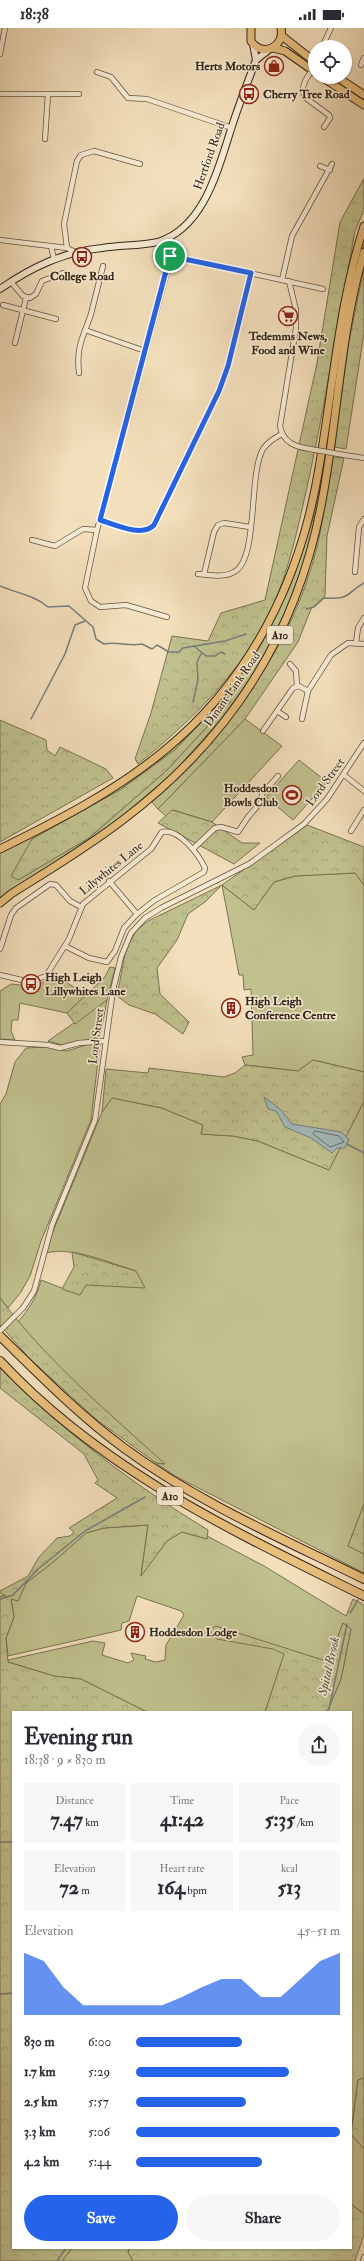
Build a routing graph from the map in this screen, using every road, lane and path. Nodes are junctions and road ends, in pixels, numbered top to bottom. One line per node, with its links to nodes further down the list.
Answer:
1 (5, 28): 9 (street)
2 (281, 28): 5 (main road)
3 (331, 28): 6 (street)
4 (248, 30): 7 (main road)
5 (282, 36): 8 (main road); 10 (main road)
6 (325, 40)
7 (253, 44): 8 (main road); 12 (main road)
8 (271, 49): 12 (main road); 14 (main road)
9 (0, 54)
10 (308, 56)
11 (364, 58): 13 (street)
12 (256, 60): 25 (main road, Hertford Road)
13 (361, 65)
14 (308, 67)
15 (97, 72): 25 (street)
16 (308, 77): 24 (street)
17 (332, 84): 23 (main road)
18 (348, 84): 22 (main road)
19 (0, 94): 20 (street)
20 (48, 94): 21 (street); 26 (street)
21 (79, 94)
22 (364, 95)
23 (364, 105)
24 (324, 127)
25 (232, 128): 33 (main road, Hertford Road)
26 (44, 138)
27 (140, 164): 35 (street)
28 (332, 164): 30 (street)
29 (320, 166): 30 (street)
30 (330, 170): 43 (street)
31 (364, 226): 85 (main road, Dinant Link Road / A10)
32 (0, 240): 34 (street)
33 (165, 240): 36 (main road, Hertford Road); 38 (street)
34 (51, 246): 35 (street); 39 (street)
35 (67, 248): 36 (street)
36 (75, 252): 39 (main road, Hertford Road)
37 (364, 252): 87 (main road, Dinant Link Road / A10)
38 (170, 256): 42 (street); 54 (street)
39 (54, 259): 45 (main road, Hertford Road)
40 (103, 266): 52 (street)
41 (63, 273): 48 (street)
42 (251, 273): 43 (street); 59 (street)
43 (282, 280): 44 (street)
44 (289, 281): 46 (street); 56 (street)
45 (11, 282): 47 (main road, Hertford Road); 48 (street)
46 (323, 288)
47 (0, 289)
48 (26, 298): 50 (street)
49 (3, 305): 50 (street)
50 (24, 311): 51 (street); 53 (street)
51 (56, 319)
52 (85, 330): 54 (street); 55 (street)
53 (15, 343)
54 (145, 351): 59 (street)
55 (79, 373)
56 (282, 434): 57 (street, bridge); 60 (street)
57 (364, 458)
58 (364, 519): 63 (street)
59 (100, 520): 61 (street)
60 (250, 526): 66 (street); 66 (street)
61 (97, 530): 62 (street); 67 (street)
62 (32, 540)
63 (361, 543): 64 (street)
64 (355, 572)
65 (198, 574): 66 (street)
66 (204, 574)
67 (167, 617)
68 (364, 618): 69 (street)
69 (356, 643): 70 (street); 73 (street)
70 (364, 644)
71 (290, 664): 72 (street)
72 (297, 686): 73 (street); 74 (street)
73 (308, 691): 76 (street)
74 (277, 711): 75 (street); 77 (street)
75 (286, 717)
76 (302, 719)
77 (263, 731)
78 (364, 743): 79 (street, Lord Street)
79 (344, 775): 81 (street); 93 (street, Lord Street)
80 (278, 776): 84 (street)
81 (364, 791)
82 (364, 810): 83 (street)
83 (352, 831)
84 (194, 848): 86 (street, Lilywhites Lane); 89 (street)
85 (0, 850)
86 (109, 881): 88 (street, Lilywhites Lane); 89 (street)
87 (0, 903)
88 (81, 907): 90 (street, Lilywhites Lane); 91 (street)
89 (137, 914): 90 (street)
90 (65, 946): 92 (street, Lilywhites Lane)
91 (0, 949)
92 (0, 975)
93 (105, 1041): 94 (street); 95 (street, Lord Street)
94 (0, 1042)
95 (0, 1331)
96 (0, 1336): 98 (highway, A10)
97 (0, 1361): 99 (highway, A10)
98 (364, 1579)
99 (364, 1596)
100 (364, 2257): 101 (street)
101 (363, 2261)

